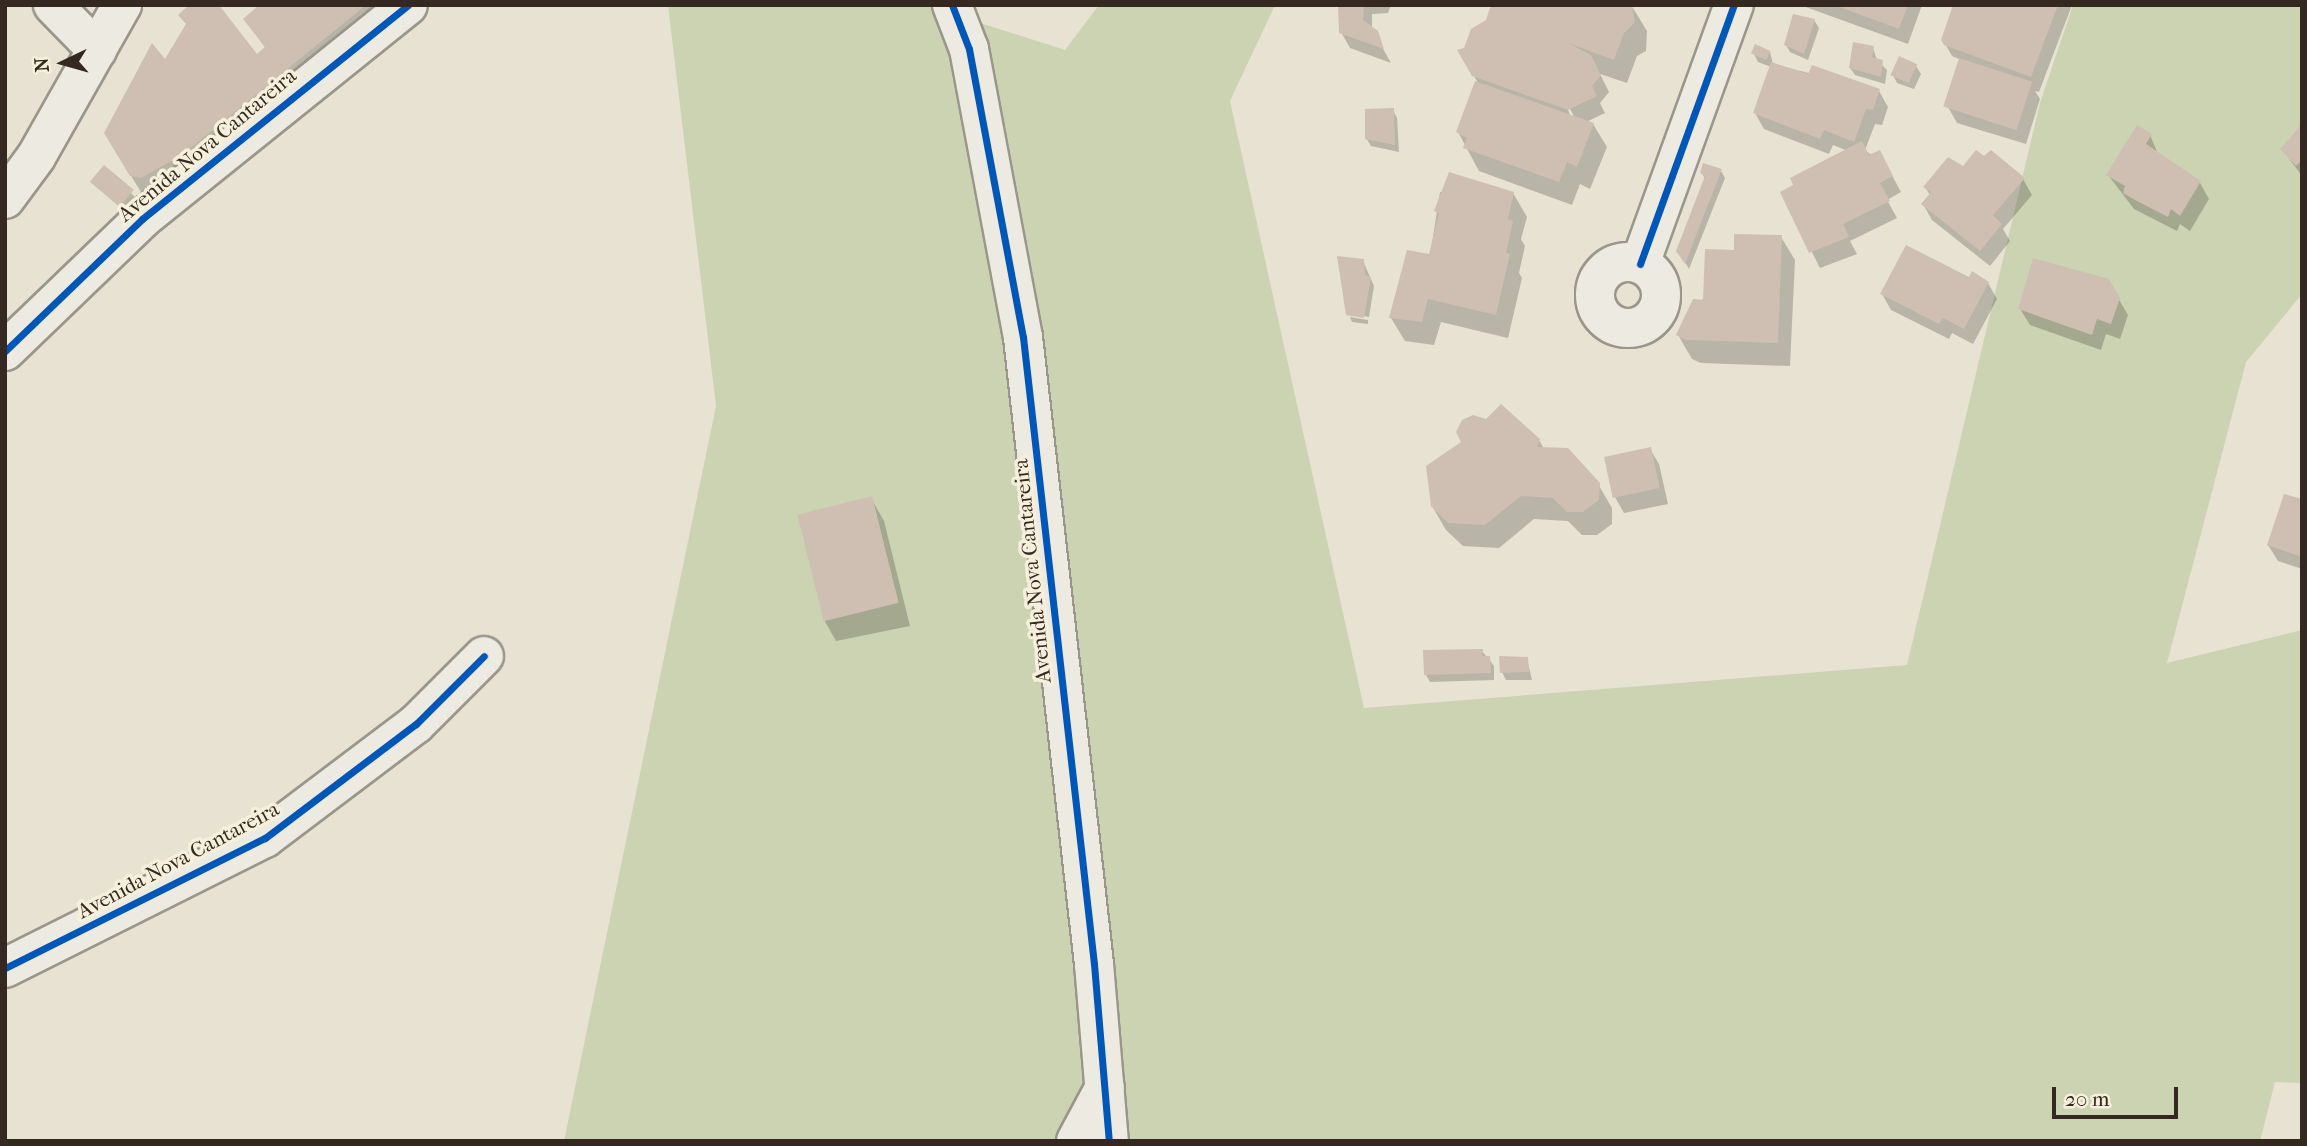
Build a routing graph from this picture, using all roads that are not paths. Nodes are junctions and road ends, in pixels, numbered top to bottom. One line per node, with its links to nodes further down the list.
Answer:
1 (53, 5): 6 (street)
2 (122, 5): 6 (street)
3 (408, 5): 9 (street, Avenida Nova Cantareira)
4 (952, 5): 12 (street, Avenida Nova Cantareira)
5 (1734, 5): 8 (street)
6 (97, 50): 7 (street)
7 (5, 199)
8 (1640, 264)
9 (5, 351)
10 (484, 656): 11 (street, Avenida Nova Cantareira)
11 (5, 968)
12 (1105, 1087): 13 (street); 14 (street, Avenida Nova Cantareira)
13 (1076, 1141)
14 (1109, 1141)

